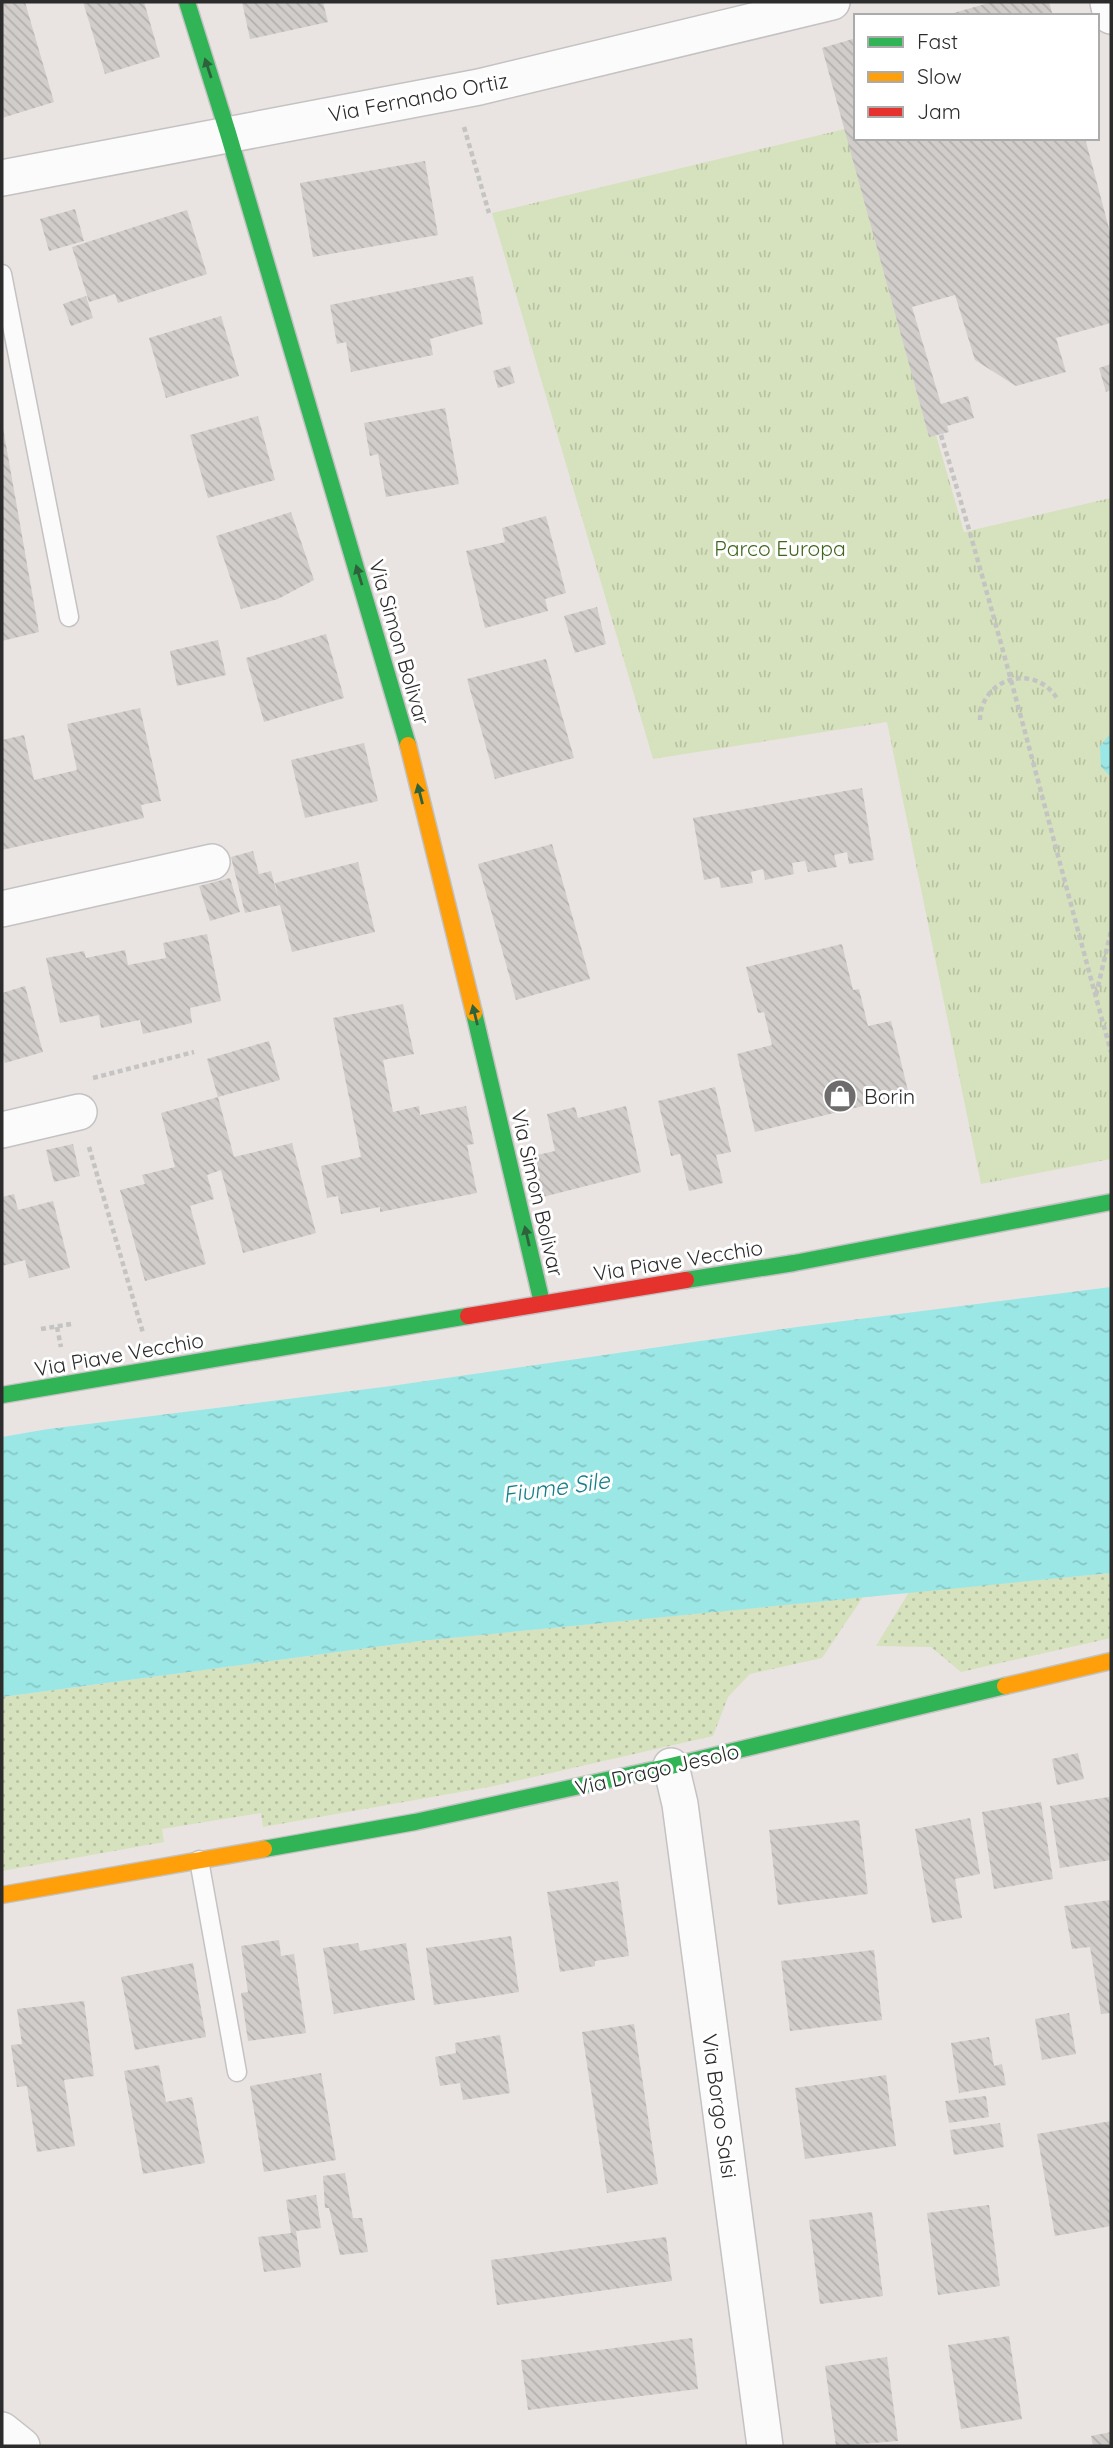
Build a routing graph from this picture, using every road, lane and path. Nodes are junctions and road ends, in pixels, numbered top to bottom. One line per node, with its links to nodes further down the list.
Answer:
1 (187, 2): 6 (street, Via Simon Bolivar, one-way to 1)
2 (832, 2): 6 (street, Via Fernando Ortiz)
3 (1108, 2): 4 (street)
4 (1111, 16)
5 (459, 122): 8 (path)
6 (228, 134): 7 (street, Via Fernando Ortiz); 24 (street, Via Simon Bolivar, one-way to 6)
7 (2, 178)
8 (489, 214)
9 (2, 274): 11 (lane)
10 (941, 435): 12 (path)
11 (69, 617)
12 (1011, 679): 13 (path); 14 (path); 18 (path)
13 (1058, 700)
14 (980, 720)
15 (212, 862): 16 (street)
16 (2, 909)
17 (1111, 931): 18 (path)
18 (1096, 996): 20 (path)
19 (194, 1052): 21 (path)
20 (1111, 1052)
21 (79, 1112): 22 (street); 25 (path)
22 (2, 1130)
23 (1111, 1202): 24 (street, Via Piave Vecchio)
24 (542, 1303): 30 (street, Via Piave Vecchio)
25 (137, 1316)
26 (71, 1324): 27 (path)
27 (57, 1327): 28 (path); 29 (path)
28 (41, 1329)
29 (62, 1355)
30 (2, 1395)
31 (1111, 1661): 32 (street, Via Drago Jesolo)
32 (671, 1766): 33 (street, Via Drago Jesolo); 38 (street, Via Borgo Salsi)
33 (199, 1860): 34 (street, Via Drago Jesolo); 35 (lane)
34 (2, 1895)
35 (237, 2072)
36 (2, 2430): 37 (street)
37 (22, 2446)
38 (765, 2446)

